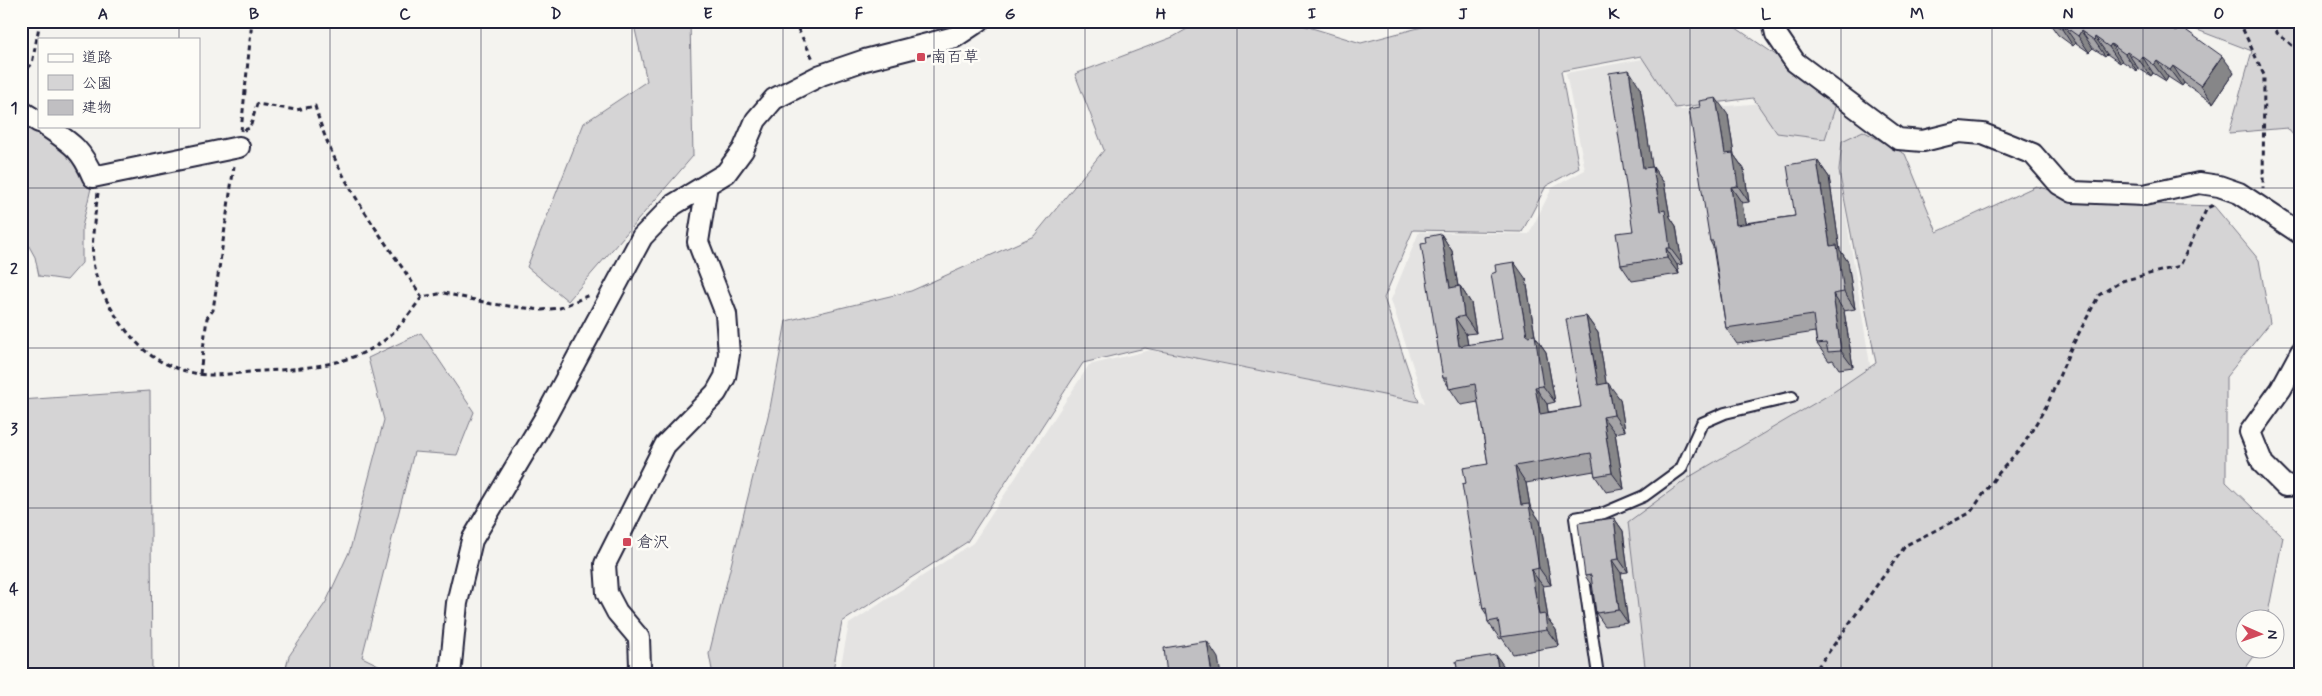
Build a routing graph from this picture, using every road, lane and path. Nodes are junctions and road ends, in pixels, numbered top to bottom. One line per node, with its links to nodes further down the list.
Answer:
1 (40, 21): 9 (path)
2 (252, 21): 14 (path)
3 (794, 21): 10 (path)
4 (978, 21): 10 (street)
5 (1773, 21): 17 (street)
6 (2238, 21): 18 (path)
7 (2275, 21): 8 (path)
8 (2299, 51)
9 (21, 74)
10 (821, 75): 16 (street)
11 (21, 111): 12 (street)
12 (38, 121)
13 (49, 128): 15 (street)
14 (240, 139): 15 (street); 21 (path); 23 (path)
15 (101, 175): 23 (path)
16 (707, 185): 26 (street); 27 (street)
17 (2239, 193): 18 (street); 29 (path)
18 (2264, 209): 19 (street)
19 (2301, 234)
20 (594, 292): 21 (path)
21 (422, 297): 23 (path)
22 (2301, 352): 25 (street)
23 (200, 374)
24 (1792, 398): 28 (lane)
25 (2301, 485)
26 (450, 675)
27 (637, 675)
28 (1598, 675)
29 (1812, 675)

